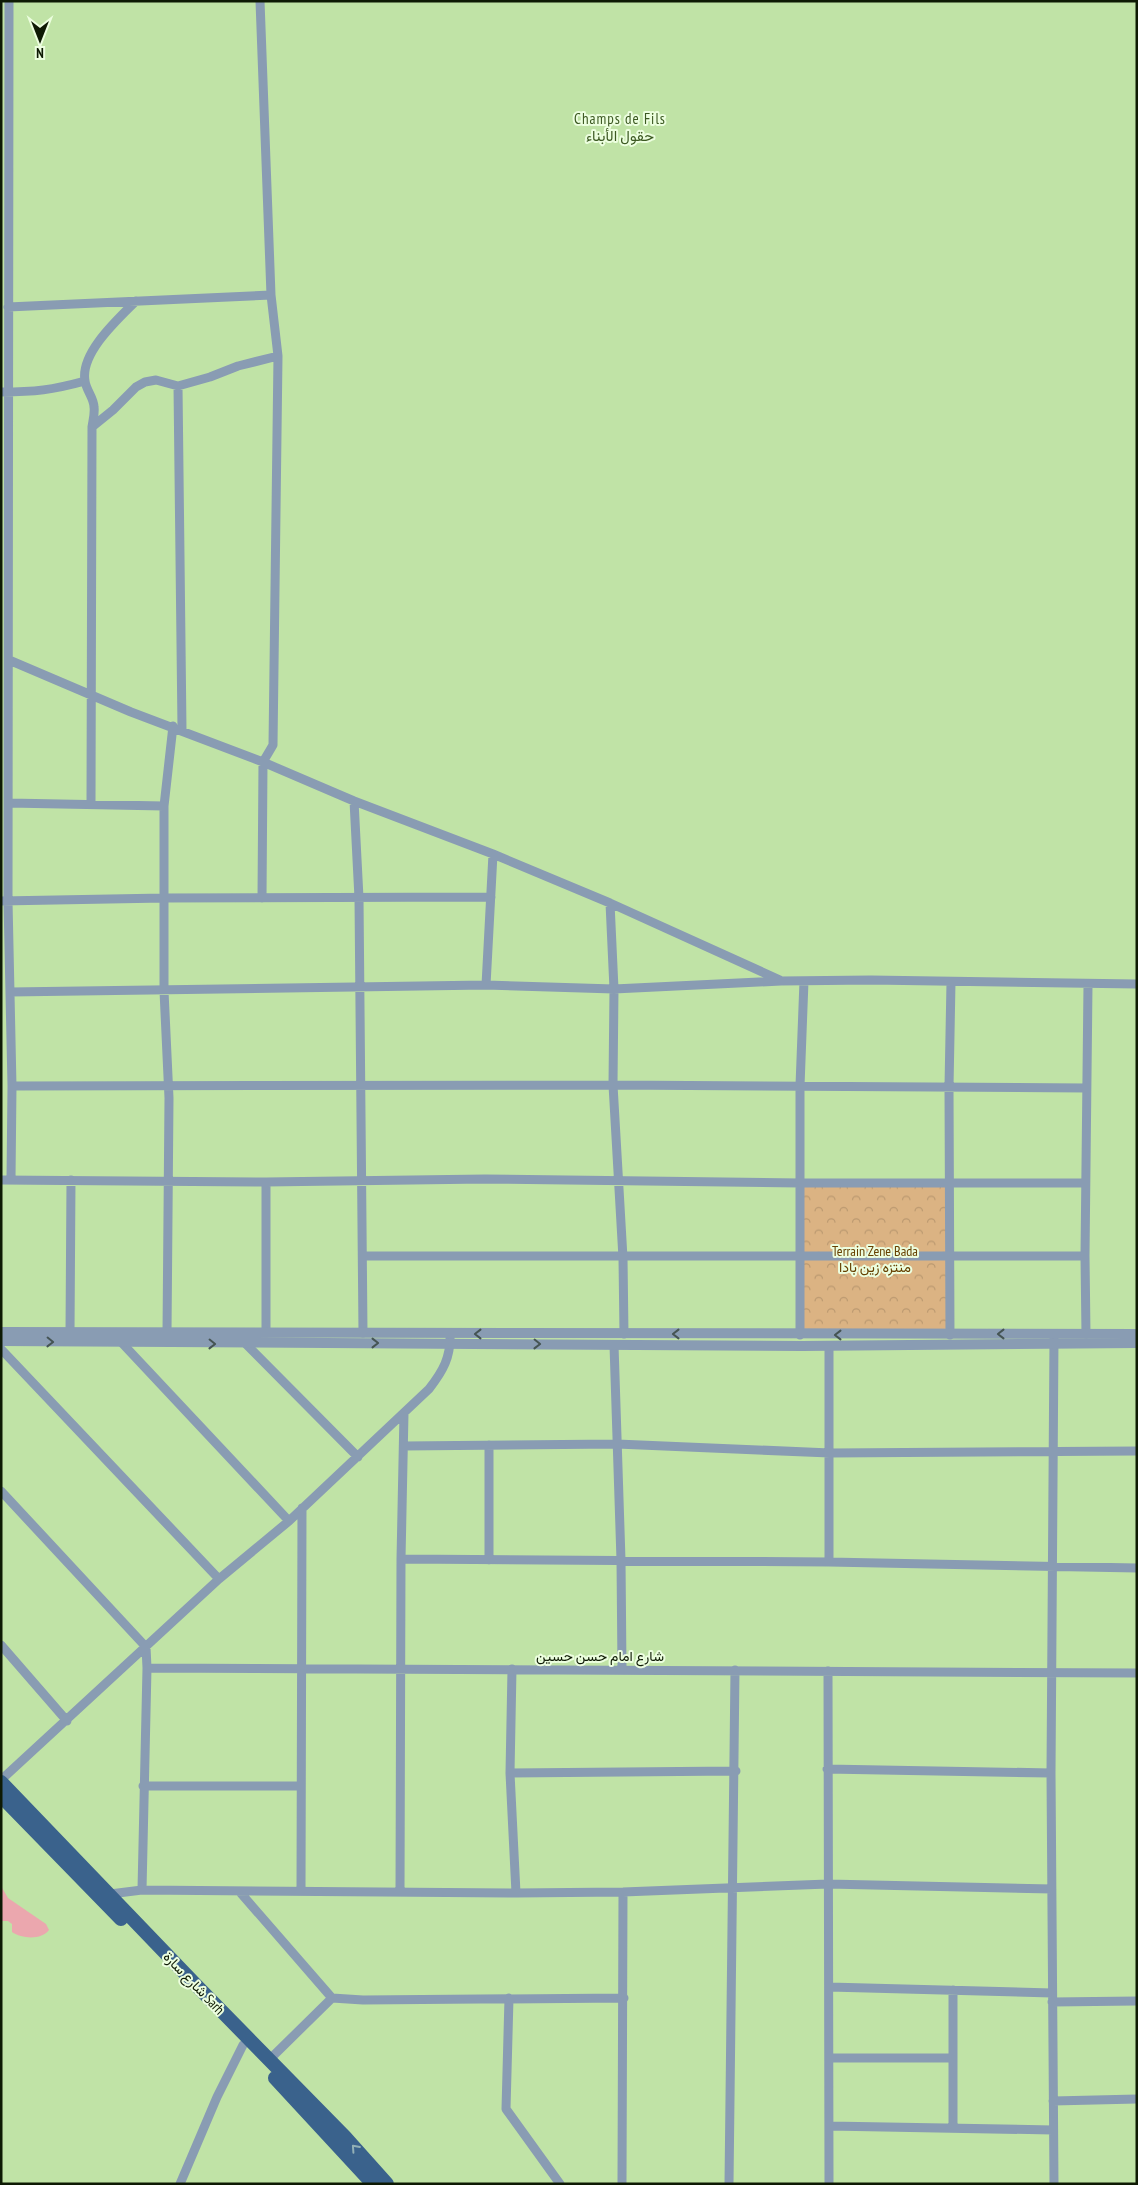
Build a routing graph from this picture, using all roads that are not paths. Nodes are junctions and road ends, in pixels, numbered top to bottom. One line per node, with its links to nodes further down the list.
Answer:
1 (9, 1): 5 (street)
2 (260, 1): 3 (street)
3 (271, 295): 4 (street); 6 (street)
4 (136, 301): 5 (street); 7 (street)
5 (8, 307): 9 (street)
6 (278, 356): 8 (street); 15 (street)
7 (85, 381): 9 (street); 10 (street)
8 (178, 386): 10 (street); 13 (street)
9 (5, 392): 11 (street)
10 (92, 426): 12 (street)
11 (9, 660): 12 (street); 14 (street)
12 (90, 694): 13 (street); 18 (street)
13 (177, 728): 15 (street); 19 (street)
14 (5, 743): 17 (street)
15 (263, 762): 16 (street); 24 (street)
16 (354, 801): 21 (street); 25 (street)
17 (10, 803): 18 (street); 20 (street)
18 (91, 803): 19 (street)
19 (164, 806): 23 (street)
20 (5, 823): 26 (street)
21 (493, 854): 22 (street); 27 (street)
22 (491, 897): 25 (street); 32 (street)
23 (164, 898): 24 (street); 26 (street); 36 (street)
24 (262, 898): 25 (street)
25 (359, 898): 34 (street)
26 (5, 901): 37 (street)
27 (610, 903): 28 (street); 35 (street)
28 (781, 981): 29 (street); 35 (street)
29 (804, 981): 30 (street); 42 (street)
30 (951, 982): 33 (street); 43 (street)
31 (1137, 984): 33 (street)
32 (486, 985): 34 (street); 35 (street)
33 (1088, 985): 44 (street)
34 (359, 987): 36 (street); 41 (street)
35 (614, 989): 38 (street)
36 (164, 991): 37 (street); 40 (street)
37 (10, 992): 39 (street)
38 (613, 1085): 41 (street); 42 (street); 49 (street)
39 (12, 1086): 40 (street); 45 (street)
40 (169, 1086): 41 (street); 50 (street)
41 (360, 1086): 48 (street)
42 (800, 1086): 43 (street); 53 (street)
43 (949, 1087): 44 (street); 52 (street)
44 (1086, 1088): 54 (street)
45 (11, 1179): 46 (street); 47 (street)
46 (1, 1180)
47 (71, 1180): 50 (street); 61 (street)
48 (361, 1180): 49 (street); 51 (street); 55 (street)
49 (619, 1180): 53 (street); 59 (street)
50 (168, 1181): 51 (street); 62 (street)
51 (266, 1182): 63 (street)
52 (949, 1182): 53 (street); 54 (street); 58 (street)
53 (800, 1183): 57 (street)
54 (1086, 1183): 56 (street)
55 (363, 1256): 59 (street); 64 (street)
56 (1085, 1256): 58 (street); 66 (street)
57 (799, 1257): 58 (street); 59 (street); 68 (street)
58 (950, 1257): 69 (street)
59 (623, 1258): 65 (street)
60 (1, 1332): 61 (street)
61 (70, 1333): 62 (street)
62 (167, 1333): 63 (street)
63 (266, 1333): 64 (street)
64 (362, 1333): 70 (street)
65 (624, 1334): 68 (street, one-way to 65); 70 (street, one-way to 70)
66 (1086, 1334): 67 (street); 71 (street)
67 (1137, 1334)
68 (800, 1335): 69 (street, one-way to 68)
69 (950, 1335): 71 (street, one-way to 69)
70 (450, 1338): 75 (street, one-way to 70); 76 (street, one-way to 76); 79 (street)
71 (1054, 1338): 74 (street); 77 (street); 83 (street)
72 (1, 1341): 73 (street, one-way to 73)
73 (122, 1343): 75 (street, one-way to 75); 89 (street)
74 (1137, 1343)
75 (246, 1344): 86 (street)
76 (614, 1345): 77 (street); 80 (street)
77 (830, 1346): 85 (street)
78 (1, 1349): 96 (street)
79 (404, 1413): 82 (street); 86 (street)
80 (617, 1444): 81 (street); 85 (street); 92 (street)
81 (488, 1445): 82 (street); 91 (street)
82 (404, 1446): 90 (street)
83 (1054, 1452): 84 (street); 85 (street); 94 (street)
84 (1137, 1452)
85 (830, 1453): 93 (street)
86 (358, 1456): 88 (street)
87 (1, 1491): 98 (street)
88 (302, 1508): 89 (street); 100 (street)
89 (289, 1521): 96 (street)
90 (401, 1559): 91 (street); 101 (street)
91 (489, 1560): 92 (street)
92 (621, 1560): 93 (street); 103 (street)
93 (830, 1562): 94 (street)
94 (1053, 1568): 95 (street); 107 (street)
95 (1137, 1568)
96 (219, 1579): 98 (street)
97 (1, 1645): 108 (street)
98 (146, 1647): 99 (street); 108 (street)
99 (148, 1668): 100 (street, شارع امام حسن حسين); 114 (street)
100 (302, 1668): 101 (street, شارع امام حسن حسين); 115 (street)
101 (401, 1669): 102 (street, شارع امام حسن حسين); 123 (street)
102 (512, 1669): 103 (street, شارع امام حسن حسين); 111 (street)
103 (622, 1669): 104 (street, شارع امام حسن حسين)
104 (735, 1670): 105 (street, شارع امام حسن حسين); 110 (street)
105 (828, 1671): 107 (street, شارع امام حسن حسين); 109 (street)
106 (1137, 1673): 107 (street, شارع امام حسن حسين)
107 (1053, 1674): 112 (street)
108 (67, 1721): 113 (street)
109 (827, 1770): 112 (street); 117 (street)
110 (736, 1772): 111 (street); 118 (street)
111 (510, 1773): 125 (street)
112 (1051, 1773): 119 (street)
113 (1, 1781): 126 (highway, شارع سارة Sarh)
114 (143, 1786): 115 (street); 120 (street)
115 (301, 1786): 122 (street)
116 (1, 1796): 134 (highway, شارع سارة Sarh)
117 (828, 1884): 118 (street); 119 (street); 127 (street)
118 (732, 1887): 124 (street); 148 (street)
119 (1052, 1889): 129 (street)
120 (142, 1890): 121 (street); 126 (street)
121 (238, 1891): 122 (street); 130 (street)
122 (301, 1891): 123 (street)
123 (400, 1892): 125 (street)
124 (623, 1892): 125 (street); 132 (street)
125 (516, 1893)
126 (110, 1894): 137 (highway, شارع سارة Sarh)
127 (828, 1987): 128 (street); 135 (street)
128 (953, 1990): 129 (street); 136 (street)
129 (1052, 1997): 133 (street); 139 (street)
130 (332, 1998): 131 (street); 137 (street)
131 (508, 1998): 132 (street); 146 (street)
132 (624, 1998): 147 (street)
133 (1137, 2001)
134 (243, 2045): 143 (street); 144 (highway, شارع سارة Sarh)
135 (829, 2058): 136 (street); 140 (street)
136 (953, 2058): 141 (street)
137 (270, 2059): 145 (highway, شارع سارة Sarh, one-way to 137)
138 (1137, 2099): 139 (street)
139 (1054, 2101): 142 (street)
140 (829, 2126): 141 (street); 149 (street)
141 (953, 2128): 142 (street)
142 (1053, 2130): 150 (street)
143 (180, 2184)
144 (373, 2184)
145 (387, 2184)
146 (560, 2184)
147 (622, 2184)
148 (729, 2184)
149 (829, 2184)
150 (1054, 2184)

